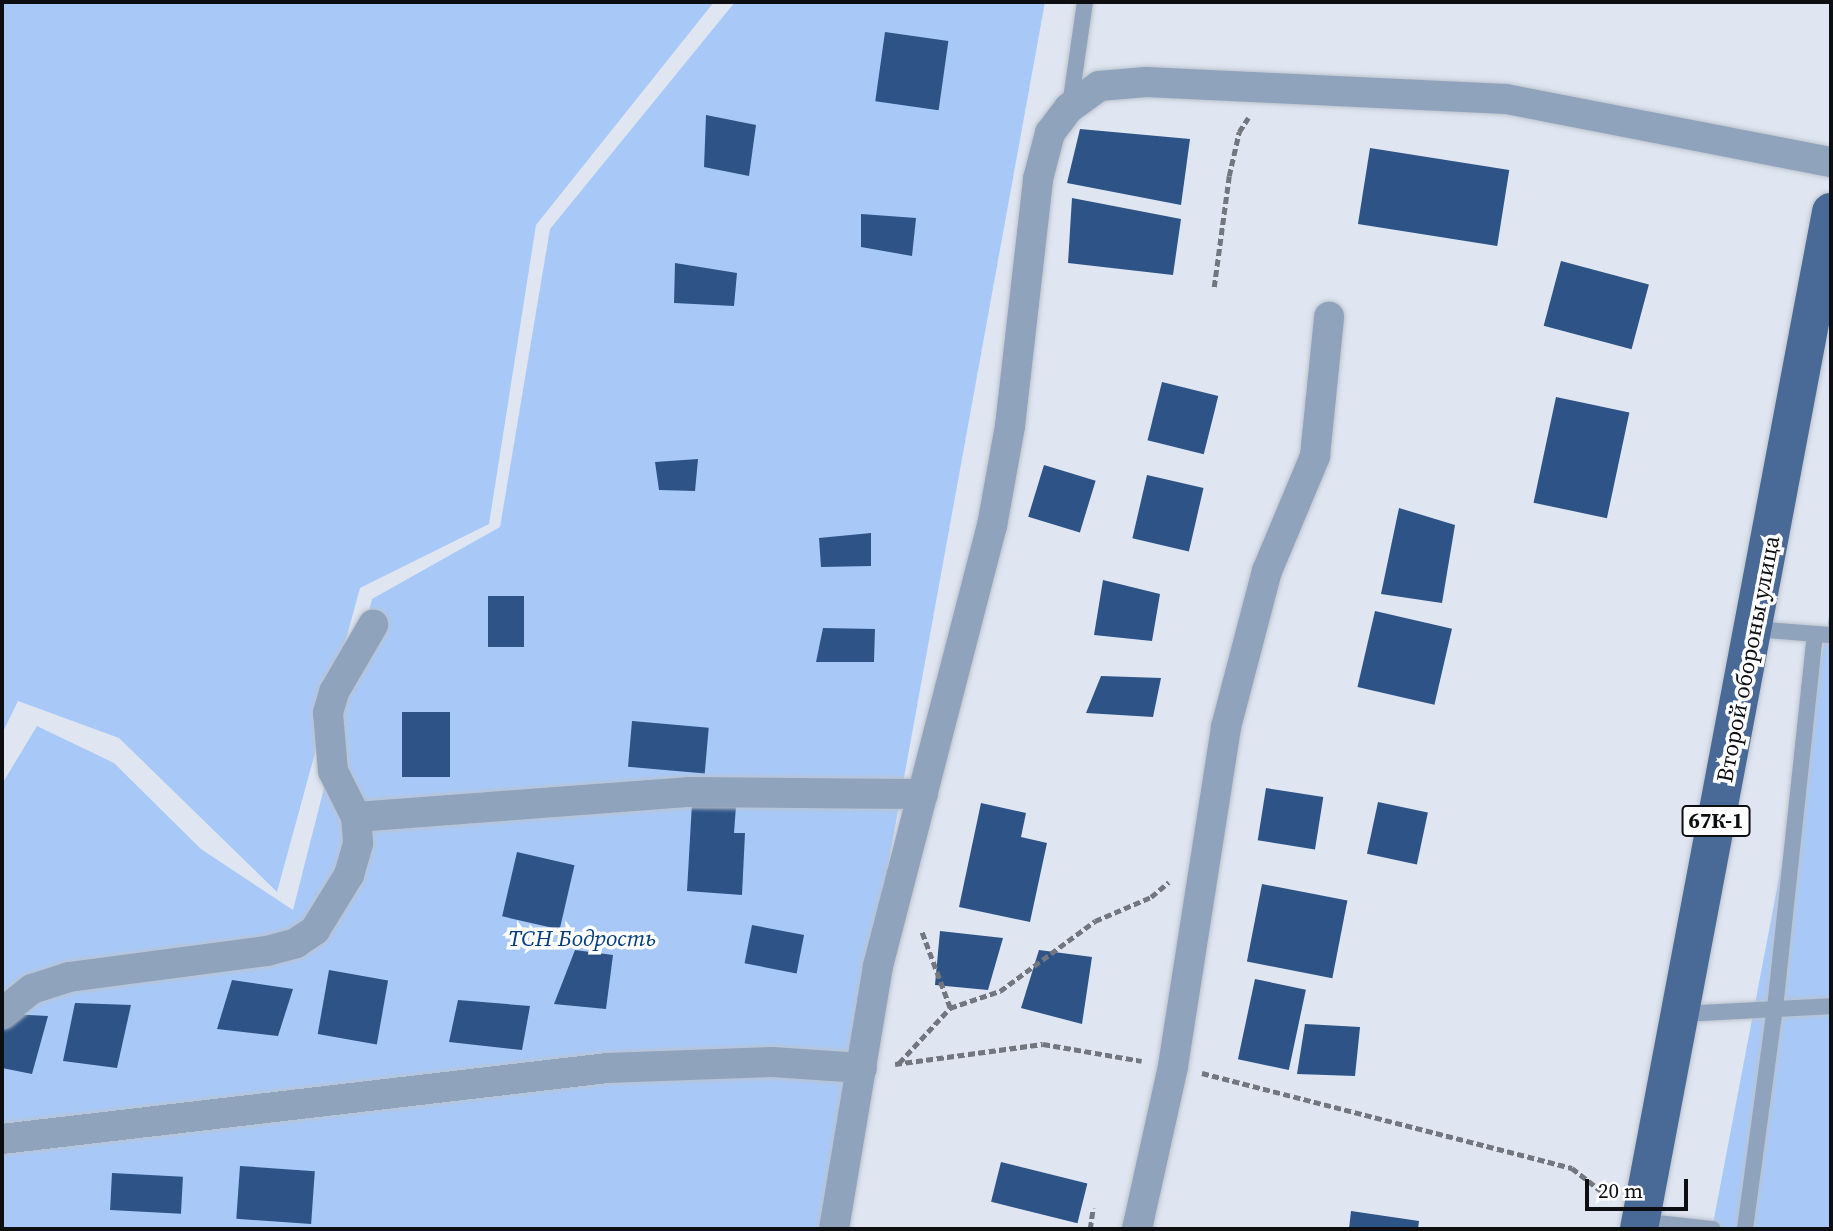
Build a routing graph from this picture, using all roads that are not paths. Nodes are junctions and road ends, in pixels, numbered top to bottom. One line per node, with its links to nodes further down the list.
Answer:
1 (1085, 2): 2 (lane)
2 (1069, 108): 3 (street); 9 (street)
3 (1831, 162)
4 (1829, 233): 7 (main road, Второй обороны улица / 67К-1)
5 (1329, 317): 19 (street)
6 (373, 625): 10 (street)
7 (1754, 629): 8 (lane); 14 (main road, Второй обороны улица / 67К-1)
8 (1823, 635): 12 (lane)
9 (923, 794): 10 (street); 15 (street)
10 (356, 817): 13 (street)
11 (1831, 1006): 12 (lane)
12 (1775, 1008): 14 (lane); 21 (lane)
13 (2, 1013)
14 (1678, 1014): 17 (main road, Второй обороны улица / 67К-1)
15 (862, 1068): 16 (street); 18 (street)
16 (2, 1139)
17 (1640, 1225): 20 (lane)
18 (834, 1229)
19 (1137, 1229)
20 (1713, 1229)
21 (1745, 1229)

